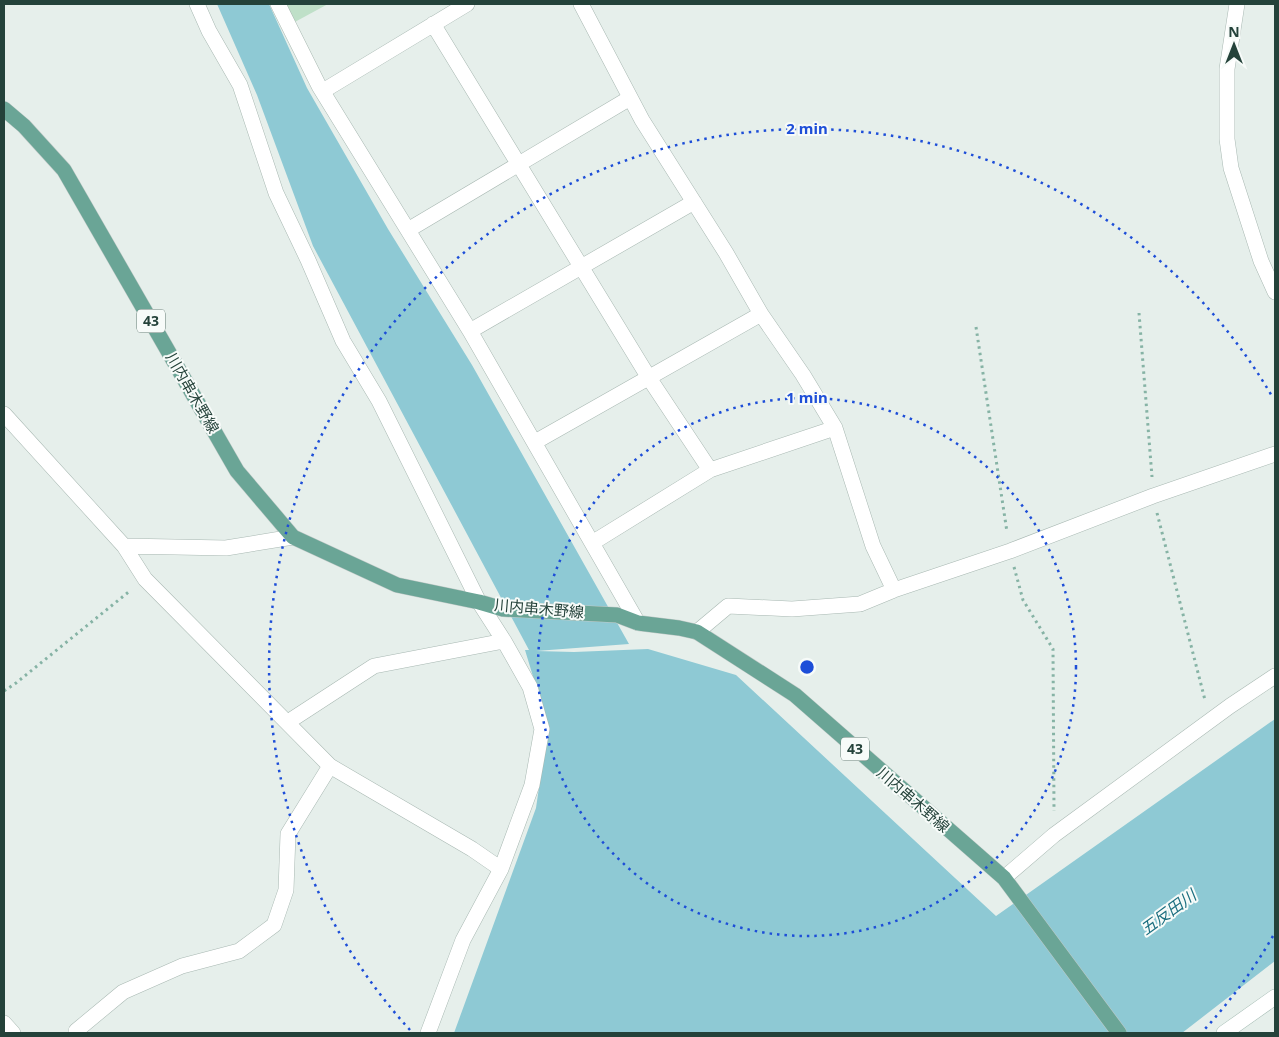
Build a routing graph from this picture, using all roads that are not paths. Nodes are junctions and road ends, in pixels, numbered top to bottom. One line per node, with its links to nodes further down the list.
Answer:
1 (197, 4): 27 (street)
2 (278, 4): 7 (street)
3 (467, 4): 6 (street)
4 (581, 4): 8 (street)
5 (1237, 4): 14 (street)
6 (433, 24): 7 (street); 10 (street)
7 (323, 91): 12 (street)
8 (630, 98): 10 (street); 11 (street)
9 (4, 109): 23 (main road, 川内串木野線 / 43)
10 (520, 164): 12 (street); 13 (street)
11 (694, 202): 13 (street); 15 (street)
12 (408, 230): 16 (street)
13 (580, 267): 16 (street); 17 (street)
14 (1275, 292)
15 (761, 314): 17 (street); 19 (street)
16 (470, 331): 20 (street)
17 (649, 378): 20 (street); 22 (street)
18 (4, 414): 25 (street)
19 (835, 428): 22 (street); 26 (street)
20 (535, 442): 24 (street)
21 (1275, 454): 26 (street)
22 (710, 470): 24 (street)
23 (293, 537): 25 (street); 27 (main road, 川内串木野線 / 43)
24 (592, 543): 28 (street)
25 (124, 546): 32 (street)
26 (894, 590): 29 (street)
27 (479, 602): 28 (main road, 川内串木野線 / 43); 30 (street)
28 (638, 623): 29 (main road, 川内串木野線 / 43)
29 (697, 632): 35 (main road, 川内串木野線 / 43)
30 (504, 641): 32 (street); 34 (street)
31 (1275, 676): 35 (street)
32 (288, 722): 33 (street)
33 (330, 766): 34 (street); 39 (street)
34 (501, 869): 40 (street)
35 (1008, 884): 41 (main road, 川内串木野線 / 43)
36 (1275, 996): 42 (street)
37 (4, 1023): 38 (street)
38 (13, 1033)
39 (76, 1033)
40 (428, 1033)
41 (1119, 1033)
42 (1224, 1033)

